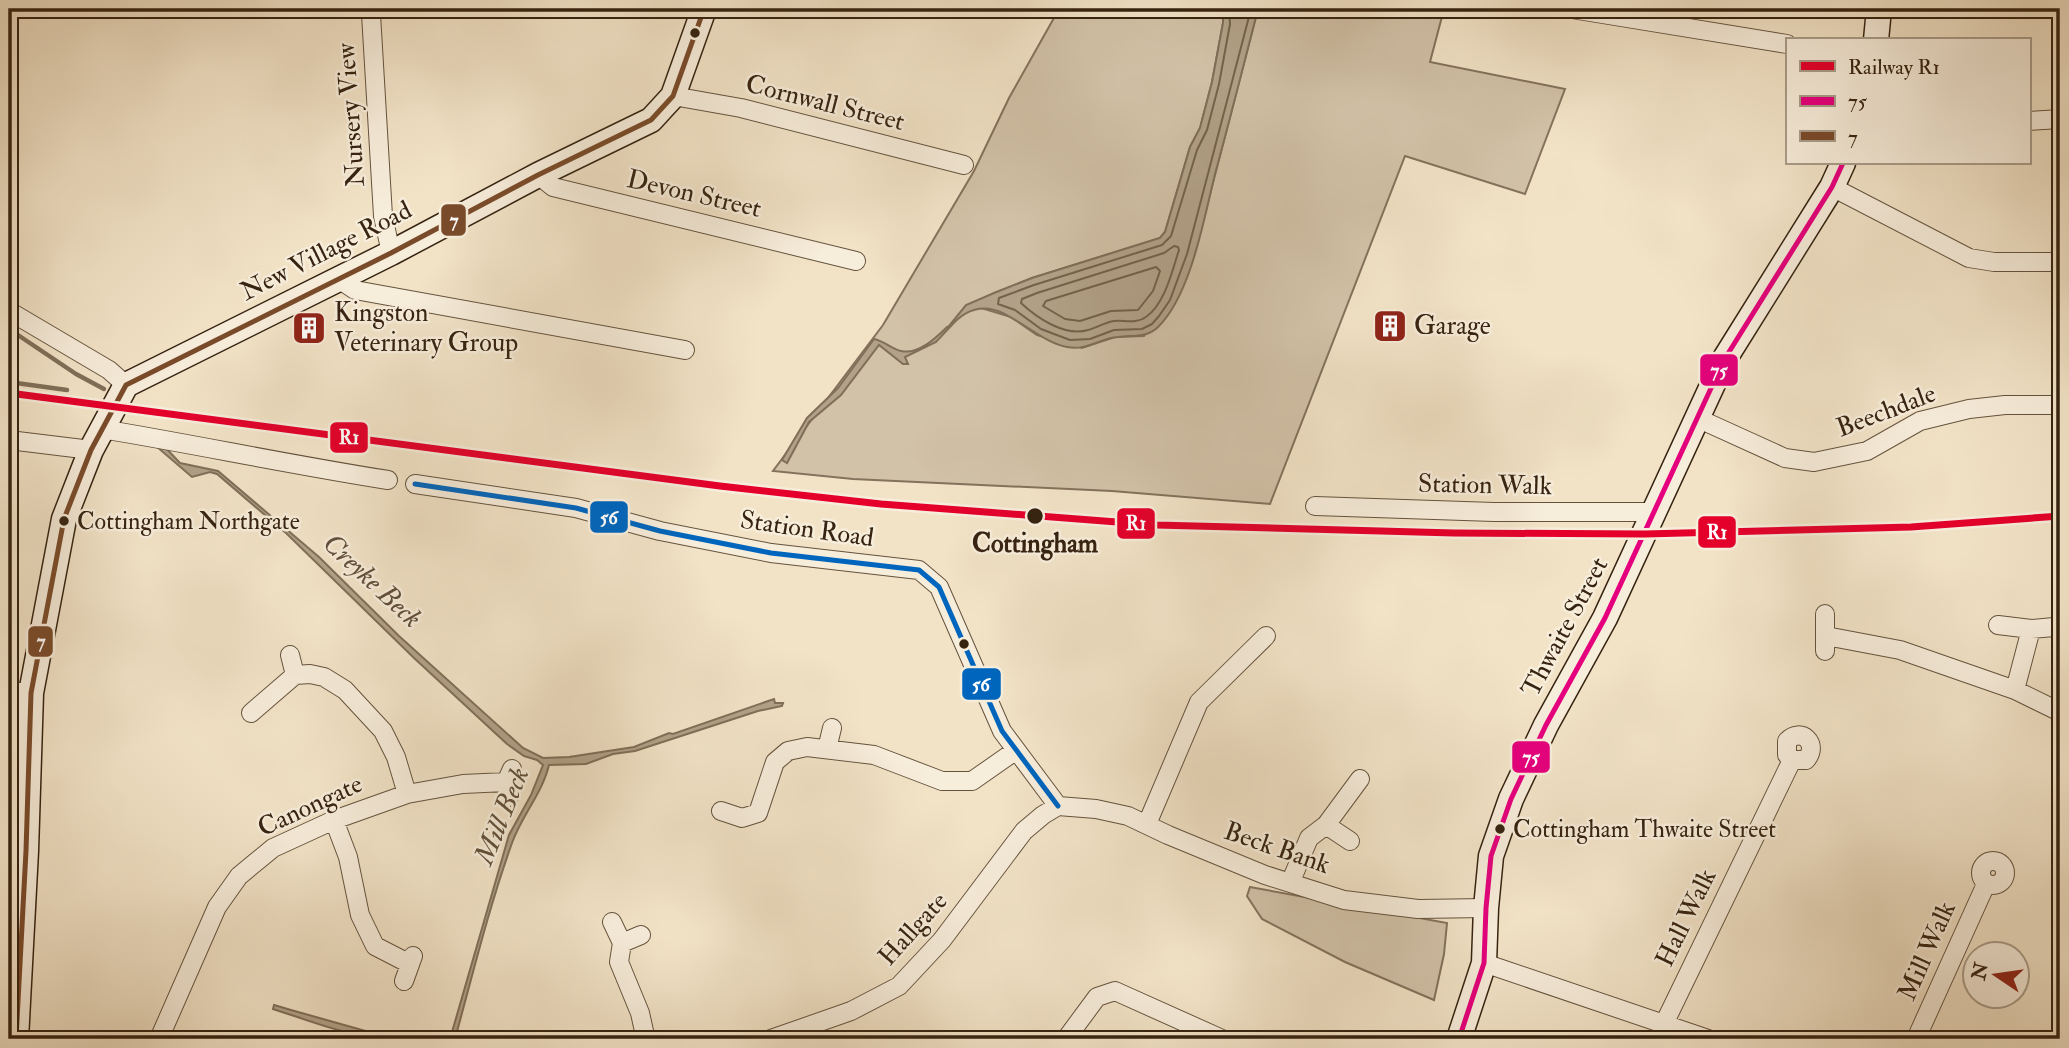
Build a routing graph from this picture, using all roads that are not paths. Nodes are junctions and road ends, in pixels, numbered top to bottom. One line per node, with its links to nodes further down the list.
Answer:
1 (704, 9): 7 (street, New Village Road)
2 (1572, 9): 6 (street)
3 (1879, 9): 5 (street)
4 (370, 14): 14 (street, Nursery View)
5 (1876, 38)
6 (1786, 44)
7 (673, 96): 11 (street, Cornwall Street); 12 (street, New Village Road)
8 (2060, 119): 9 (street)
9 (2030, 121)
10 (1843, 164): 13 (street, Thwaite Street)
11 (964, 165)
12 (538, 175): 14 (street, New Village Road); 15 (street, Devon Street)
13 (1832, 187): 16 (street); 22 (street, Thwaite Street)
14 (391, 253): 17 (street, New Village Road)
15 (846, 253)
16 (2060, 262)
17 (337, 278): 19 (street); 20 (street, New Village Road)
18 (9, 311): 20 (street)
19 (685, 350)
20 (126, 385): 24 (street)
21 (2060, 405): 22 (street, Beechdale)
22 (1697, 418): 28 (street, Thwaite Street)
23 (9, 440): 24 (street)
24 (97, 440): 25 (street); 37 (street)
25 (388, 480)
26 (415, 484): 42 (street, Station Road)
27 (1315, 506): 28 (street, Station Walk)
28 (1654, 512): 55 (street, Thwaite Street)
29 (1825, 614): 36 (street)
30 (1998, 625): 32 (street)
31 (2054, 627): 32 (street)
32 (2031, 629): 36 (street)
33 (1266, 636): 50 (street)
34 (290, 655): 35 (street)
35 (295, 675): 38 (street); 46 (street)
36 (2015, 691): 39 (street)
37 (20, 692): 61 (street)
38 (250, 712)
39 (2060, 712)
40 (832, 728): 41 (street)
41 (828, 749): 42 (street); 48 (street)
42 (1015, 751): 47 (street, Station Road)
43 (1792, 760): 62 (street, Hall Walk)
44 (1360, 779): 51 (street)
45 (509, 783): 46 (street, Canongate)
46 (407, 794): 49 (street, Canongate)
47 (1058, 806): 50 (street, Beck Bank); 66 (street, Hallgate)
48 (721, 811)
49 (334, 820): 60 (street); 64 (street, Canongate)
50 (1147, 824): 53 (street, Beck Bank)
51 (1326, 825): 52 (street); 53 (street)
52 (1350, 841)
53 (1291, 881): 55 (street, Beck Bank)
54 (1986, 884): 71 (street, Mill Walk)
55 (1486, 908): 59 (street, Thwaite Street)
56 (612, 922): 58 (street)
57 (641, 935): 58 (street)
58 (622, 943): 65 (street)
59 (1484, 964): 62 (street); 69 (street, Thwaite Street)
60 (409, 967)
61 (15, 973): 63 (street)
62 (1664, 1024): 70 (street)
63 (16, 1039)
64 (159, 1039)
65 (642, 1039)
66 (771, 1039)
67 (1066, 1039): 68 (street)
68 (1222, 1039)
69 (1459, 1039)
70 (1708, 1039)
71 (1916, 1039)

